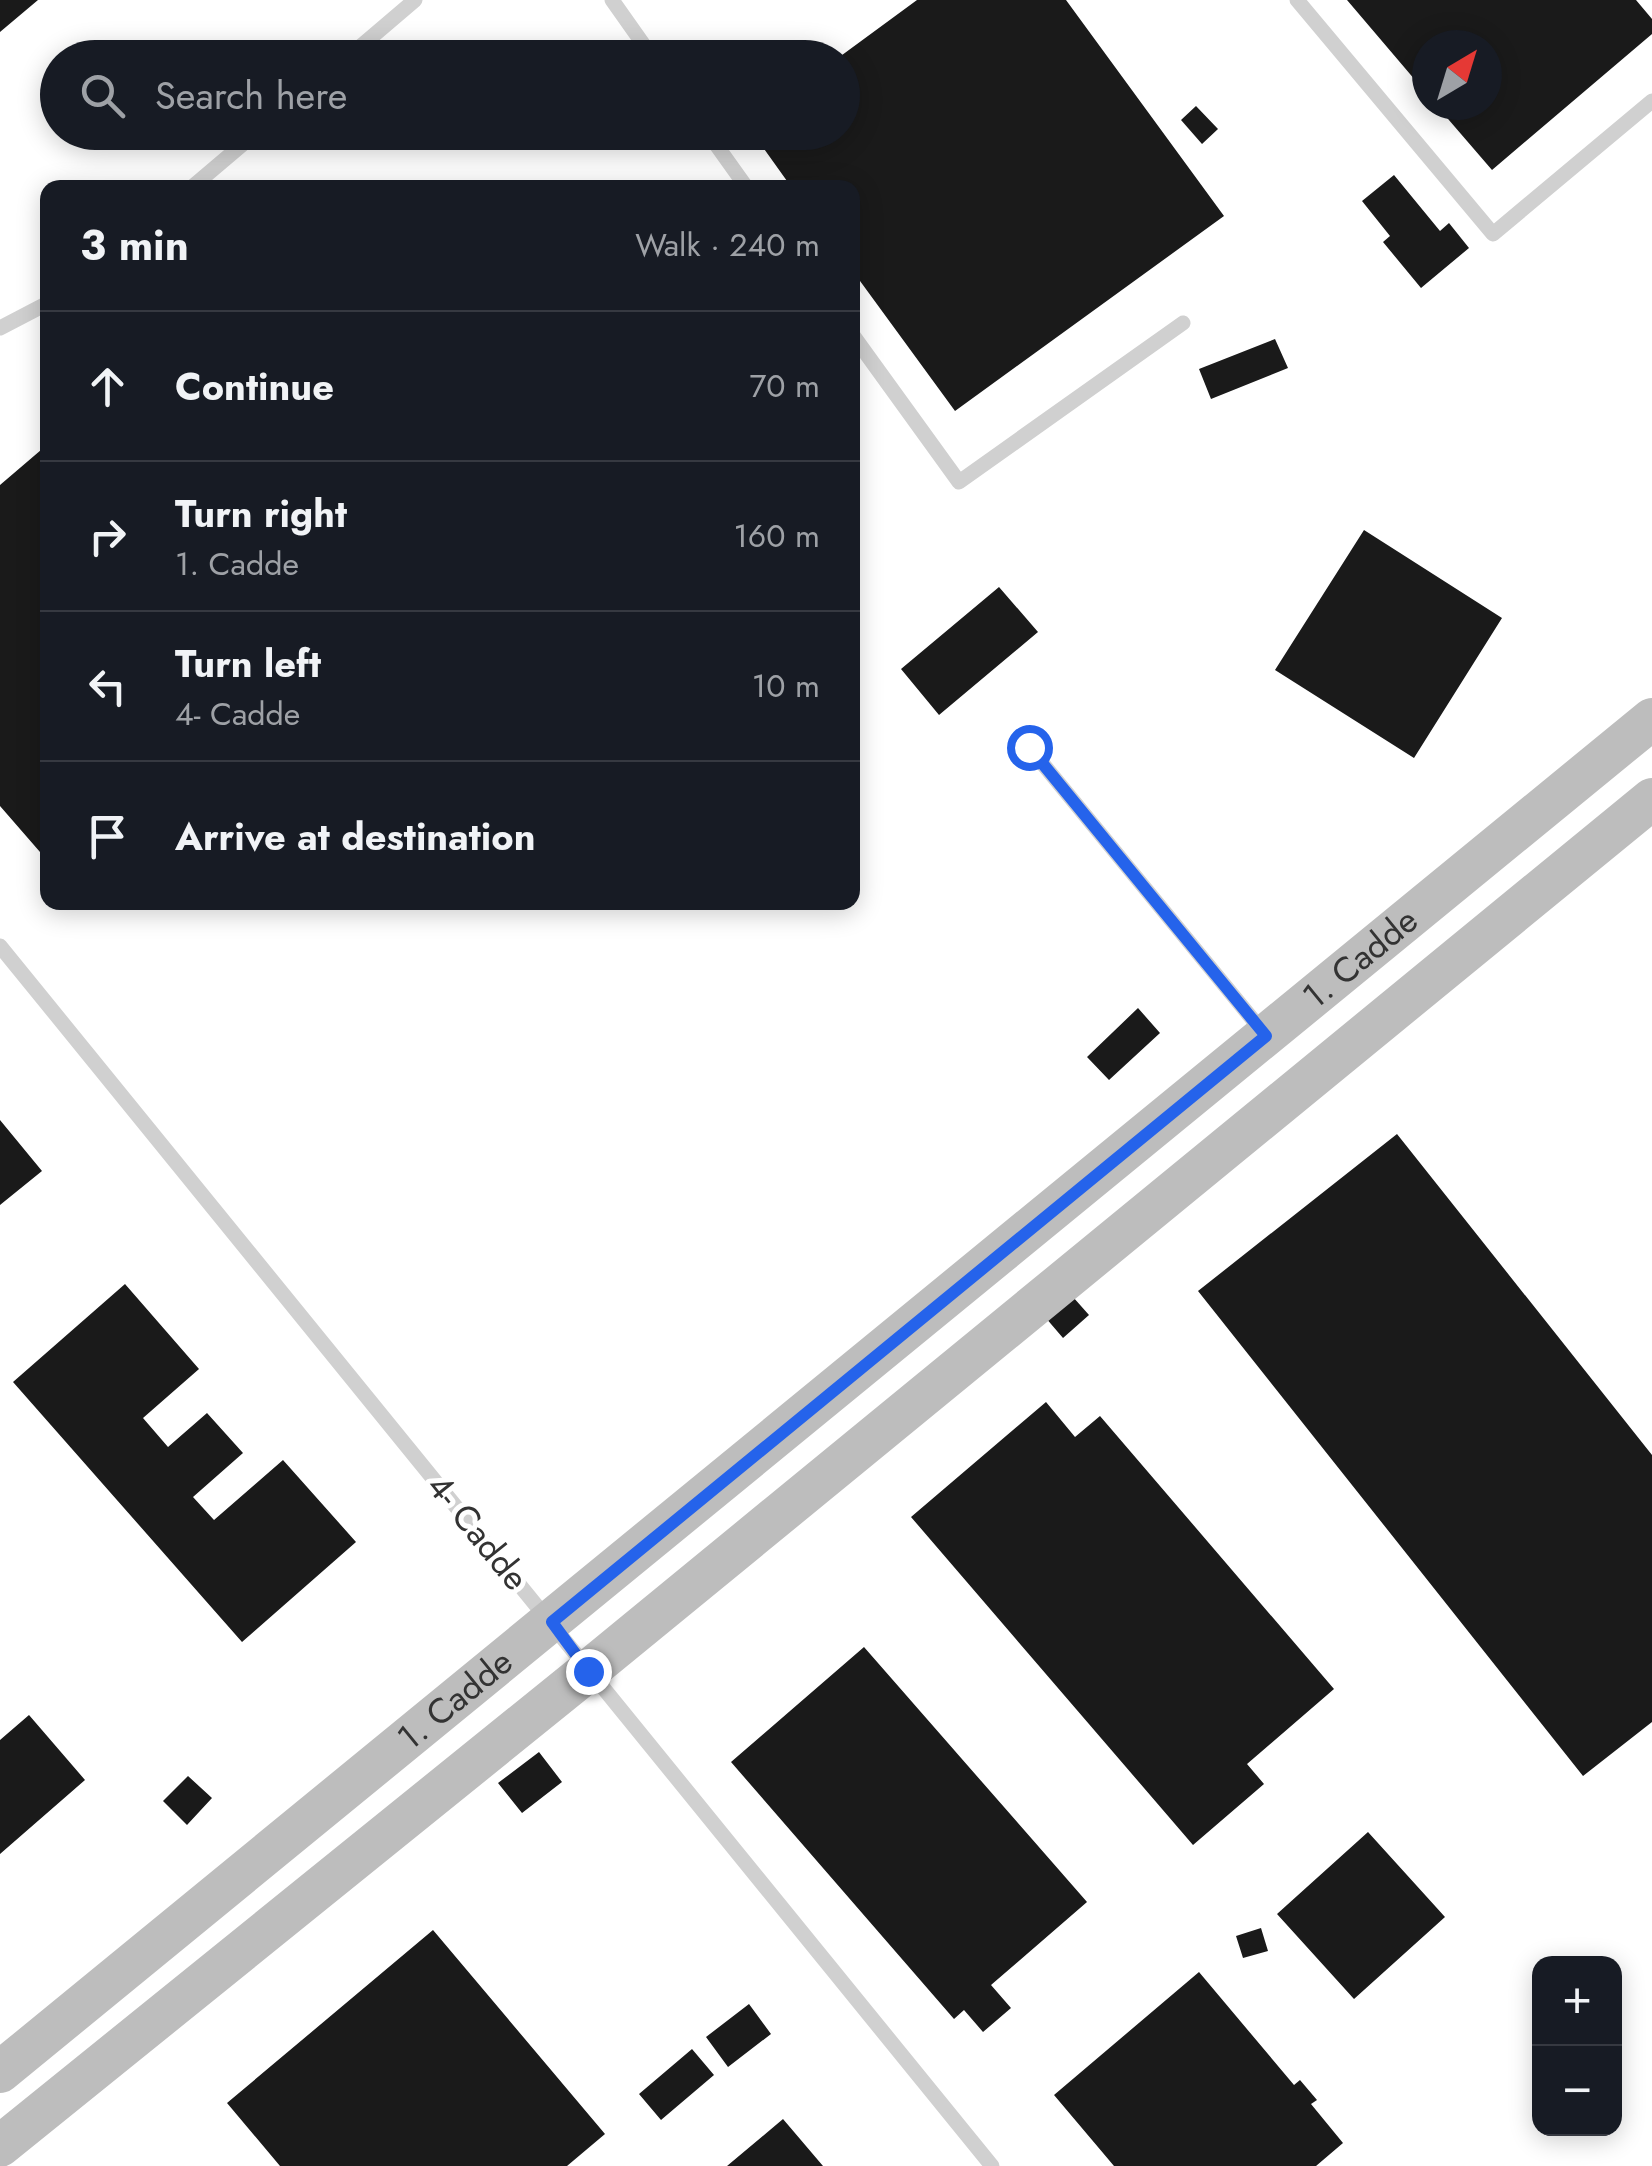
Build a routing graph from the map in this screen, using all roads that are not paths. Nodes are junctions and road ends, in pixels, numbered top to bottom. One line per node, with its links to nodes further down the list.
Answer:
1 (415, 0): 4 (lane)
2 (612, 0): 5 (lane)
3 (1297, 0): 6 (lane)
4 (368, 40)
5 (640, 40)
6 (1652, 101)
7 (236, 150): 9 (lane)
8 (720, 150): 10 (lane)
9 (200, 180)
10 (741, 180)
11 (40, 307): 13 (lane)
12 (1183, 323): 14 (lane)
13 (0, 328)
14 (860, 345)
15 (1652, 718): 19 (street, 1. Cadde)
16 (1029, 747): 19 (lane)
17 (1652, 799): 21 (street)
18 (0, 946): 20 (lane, 4- Cadde)
19 (1266, 1036): 20 (street, 1. Cadde)
20 (552, 1622): 21 (lane, 4- Cadde); 22 (street, 1. Cadde)
21 (588, 1671): 23 (street); 24 (lane, 4- Cadde)
22 (0, 2072)
23 (0, 2146)
24 (992, 2166)

